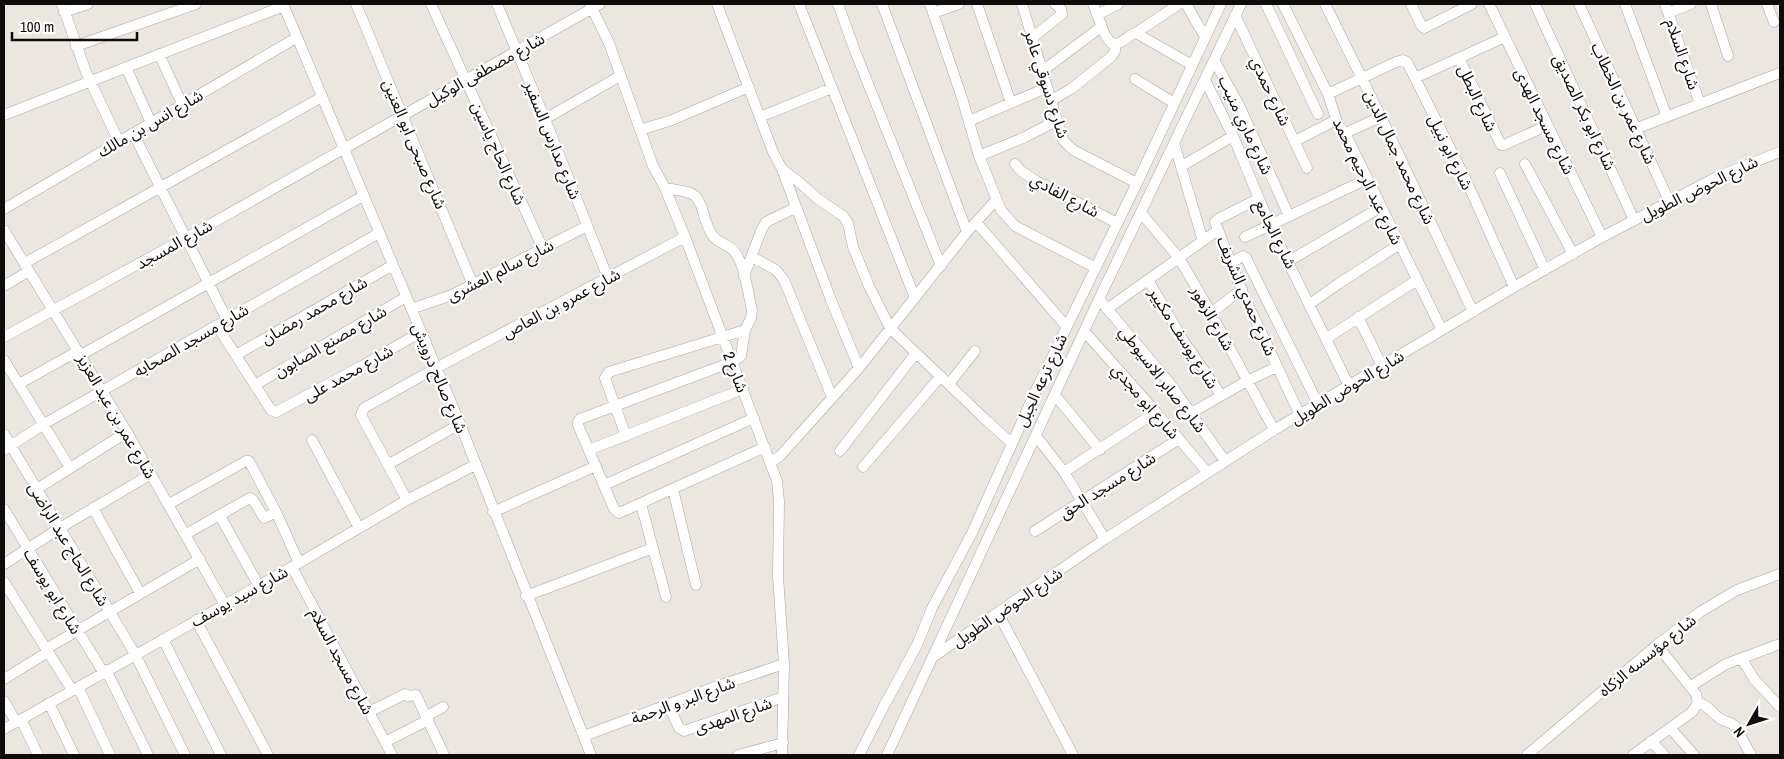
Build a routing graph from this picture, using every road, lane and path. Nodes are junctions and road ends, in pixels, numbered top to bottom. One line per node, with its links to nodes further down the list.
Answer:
1 (88, 4): 34 (street)
2 (196, 4): 48 (street)
3 (356, 4): 75 (street, شارع صبحى ابو العنين)
4 (431, 4): 60 (street, شارع الحاج ياسين)
5 (497, 4): 49 (street, شارع مدارس السفير)
6 (717, 4): 65 (street)
7 (799, 4): 66 (street)
8 (838, 4): 141 (street)
9 (882, 4): 126 (street)
10 (959, 4): 35 (street)
11 (977, 4): 71 (street)
12 (1022, 4): 45 (street, شارع دسوقي عامر)
13 (1055, 4): 45 (street)
14 (1093, 4): 37 (street)
15 (1118, 4): 37 (street)
16 (1180, 4): 41 (street)
17 (1186, 4): 42 (street)
18 (1221, 4): 42 (street, شارع ترعه الجبل)
19 (1241, 4): 38 (street, شارع ترعه الجبل)
20 (1266, 4): 76 (street)
21 (1283, 4): 68 (street, شارع عبد الرحيم محمد)
22 (1325, 4): 62 (street, شارع محمد جمال الدين)
23 (1411, 4): 24 (street)
24 (1472, 4)
25 (1489, 4): 43 (street, شارع مسجد الهدى)
26 (1535, 4): 119 (street, شارع ابو بكر الصديق)
27 (1578, 4): 87 (street, شارع عمر بن الخطاب)
28 (1625, 4): 80 (street)
29 (1691, 4): 36 (street)
30 (1711, 4): 51 (street)
31 (1768, 4): 39 (street)
32 (283, 5): 44 (street, شارع صالح درويش); 50 (street)
33 (594, 5): 49 (street, شارع مصطفى الوكيل); 58 (street, شارع 2)
34 (63, 8): 48 (street)
35 (932, 8): 83 (street)
36 (1667, 8): 74 (street, شارع السلام)
37 (1097, 15): 40 (street)
38 (1236, 15): 46 (street, شارع ترعه الجبل); 93 (street, شارع حمدي)
39 (1774, 22)
40 (1101, 27): 47 (street); 56 (street)
41 (1136, 33): 47 (street); 54 (street)
42 (1206, 34): 46 (street); 54 (street, شارع ترعه الجبل)
43 (1505, 37): 52 (street); 86 (street, شارع مسجد الهدى)
44 (296, 38): 69 (street, شارع صالح درويش); 73 (street, شارع انس بن مالك)
45 (1032, 38): 56 (street, شارع دسوقي عامر)
46 (1225, 38): 53 (street, شارع ترعه الجبل)
47 (1115, 44): 70 (street)
48 (76, 46): 64 (street)
49 (516, 51): 60 (street, شارع مصطفى الوكيل); 81 (street, شارع مدارس السفير)
50 (159, 54): 55 (street); 73 (street)
51 (1728, 56)
52 (1459, 58): 59 (street); 86 (street, شارع البطل)
53 (1214, 60): 63 (street, شارع ترعه الجبل); 92 (street, شارع ماري منيب)
54 (1192, 65): 72 (street, شارع ترعه الجبل)
55 (126, 67): 64 (street); 85 (street)
56 (1041, 72): 67 (street, شارع دسوقي عامر)
57 (1780, 73): 74 (street)
58 (620, 76): 81 (street); 88 (street, شارع 2)
59 (1416, 78): 62 (street, شارع ابو نبيل); 152 (street, شارع ابو نبيل)
60 (466, 79): 75 (street, شارع مصطفى الوكيل); 134 (street, شارع الحاج ياسين)
61 (1135, 79): 72 (street)
62 (1362, 79): 68 (street); 79 (street, شارع محمد جمال الدين)
63 (1204, 80): 91 (street, شارع الجامع); 95 (street, شارع ترعه الجبل)
64 (91, 81): 77 (street); 94 (street)
65 (749, 87): 78 (street); 88 (street)
66 (832, 88): 78 (street); 155 (street)
67 (1046, 88): 70 (street, شارع دسوقي عامر); 71 (street)
68 (1328, 94): 82 (street, شارع عبد الرحيم محمد)
69 (322, 97): 97 (street, شارع صالح درويش); 108 (street)
70 (1050, 101): 84 (street, شارع دسوقي عامر)
71 (1011, 103): 83 (street)
72 (1174, 103): 107 (street, شارع ترعه الجبل)
73 (182, 104): 85 (street, شارع انس بن مالك)
74 (1700, 104): 80 (street)
75 (403, 114): 97 (street, شارع مصطفى الوكيل); 150 (street, شارع صبحى ابو العنين)
76 (1318, 114)
77 (4, 115)
78 (760, 117): 104 (street)
79 (1381, 117): 90 (street); 161 (street, شارع محمد جمال الدين)
80 (1667, 117): 87 (street)
81 (545, 119): 123 (street, شارع مدارس السفير)
82 (1336, 120): 90 (street, شارع عبد الرحيم محمد); 93 (street)
83 (969, 121): 99 (street)
84 (1056, 121): 99 (street); 107 (street, شارع دسوقي عامر)
85 (151, 123): 89 (street, شارع انس بن مالك)
86 (1548, 125): 130 (street, شارع مسجد الهدى)
87 (1636, 129): 113 (street, شارع عمر بن الخطاب)
88 (640, 130): 109 (street, شارع 2)
89 (133, 133): 94 (street, شارع انس بن مالك); 108 (street)
90 (1345, 133): 106 (street, شارع عبد الرحيم محمد)
91 (1233, 136): 96 (street, شارع الجامع); 102 (street)
92 (1253, 139): 96 (street); 118 (street, شارع ماري منيب)
93 (1295, 141): 103 (street, شارع حمدي)
94 (119, 142): 116 (street, شارع انس بن مالك)
95 (1174, 143): 102 (street); 117 (street, شارع ترعه الجبل)
96 (1237, 147): 111 (street, شارع الجامع)
97 (343, 149): 110 (street, شارع صالح درويش); 131 (street, شارع المسجد)
98 (1780, 152): 113 (street, شارع الحوض الطويل)
99 (979, 156): 112 (street)
100 (1015, 164): 121 (street, شارع الفادي)
101 (1525, 164): 135 (street)
102 (1182, 166): 132 (street)
103 (1307, 168)
104 (782, 169): 115 (street); 167 (street)
105 (1500, 173): 144 (street)
106 (1368, 180): 114 (street, شارع عبد الرحيم محمد); 118 (street)
107 (1137, 183): 121 (street, شارع ترعه الجبل)
108 (161, 187): 131 (street); 142 (street)
109 (665, 188): 128 (street, شارع 2); 145 (street)
110 (363, 196): 127 (street, شارع صالح درويش); 149 (street)
111 (1258, 198): 122 (street, شارع الجامع); 125 (street, شارع حمدي الشريف)
112 (996, 200): 120 (street); 143 (street)
113 (1669, 201): 119 (street, شارع الحوض الطويل)
114 (1381, 207): 133 (street, شارع عبد الرحيم محمد); 138 (street)
115 (795, 208): 136 (street); 183 (street)
116 (4, 209)
117 (1141, 213): 137 (street, شارع الزهور); 156 (street, شارع ترعه الجبل)
118 (1289, 216): 122 (street)
119 (1634, 220): 130 (street, شارع الحوض الطويل)
120 (976, 222): 126 (street); 165 (street, شارع ابو مجدي)
121 (1117, 223): 143 (street, شارع ترعه الجبل)
122 (1270, 225): 129 (street); 138 (street, شارع الجامع)
123 (587, 226): 134 (street, شارع سالم العشرى); 146 (street, شارع مدارس السفير)
124 (4, 230): 142 (street, شارع عمر بن عبد العزيز)
125 (1218, 230): 132 (street); 139 (street, شارع حمدي الشريف)
126 (967, 232): 141 (street)
127 (379, 233): 140 (street, شارع صالح درويش); 164 (street, شارع مسجد الصحابه)
128 (685, 237): 146 (street, شارع عمرو بن العاص); 172 (street, شارع 2)
129 (1245, 237)
130 (1602, 237): 135 (street, شارع الحوض الطويل)
131 (186, 238): 149 (street); 160 (street, شارع المسجد)
132 (1203, 241): 137 (street)
133 (1400, 244): 148 (street, شارع عبد الرحيم محمد); 157 (street)
134 (543, 249): 150 (street, شارع سالم العشرى)
135 (1573, 254): 144 (street, شارع الحوض الطويل)
136 (752, 257): 145 (street); 194 (street)
137 (1179, 258): 147 (street); 162 (street, شارع الزهور)
138 (1288, 261): 157 (street, شارع الجامع)
139 (1231, 262): 153 (street, شارع حمدي الشريف); 195 (street)
140 (393, 265): 154 (street, شارع صالح درويش); 177 (street, شارع محمد رمضان)
141 (941, 266): 155 (street)
142 (27, 267): 151 (street); 160 (street, شارع عمر بن عبد العزيز)
143 (1096, 268): 165 (street, شارع ترعه الجبل)
144 (1544, 270): 152 (street, شارع الحوض الطويل)
145 (744, 276): 168 (street)
146 (608, 278): 182 (street, شارع عمرو بن العاص)
147 (1148, 280): 159 (street); 192 (street, شارع يوسف مكيير)
148 (1418, 280): 163 (street); 169 (street, شارع عبد الرحيم محمد)
149 (209, 283): 164 (street); 175 (street)
150 (473, 285): 158 (street, شارع سالم العشرى)
151 (4, 286)
152 (1514, 287): 161 (street, شارع الحوض الطويل)
153 (1242, 289): 162 (street); 181 (street, شارع حمدي الشريف)
154 (406, 297): 158 (street, شارع صالح درويش); 188 (street, شارع مصنع الصابون)
155 (915, 298): 167 (street)
156 (1099, 299): 159 (street, شارع صابر الاسيوطي); 165 (street, شارع ترعه الجبل)
157 (1310, 304): 173 (street, شارع الجامع)
158 (411, 309): 170 (street, شارع صالح درويش)
159 (1107, 309): 198 (street, شارع صابر الاسيوطي)
160 (54, 310): 171 (street, شارع المسجد); 175 (street, شارع عمر بن عبد العزيز)
161 (1473, 312): 169 (street, شارع الحوض الطويل)
162 (1211, 313): 185 (street, شارع الزهور)
163 (1358, 317): 173 (street); 180 (street)
164 (228, 320): 166 (street, شارع مسجد الصحابه)
165 (1077, 325): 193 (street, شارع ترعه الجبل); 197 (street, شارع ابو مجدي); 210 (street, شارع ترعه الجبل)
166 (217, 326): 177 (street); 191 (street, شارع مسجد الصحابه)
167 (890, 328): 176 (street); 183 (street)
168 (745, 330): 172 (street); 179 (street)
169 (1442, 330): 180 (street, شارع الحوض الطويل)
170 (421, 332): 182 (street, شارع صالح درويش); 188 (street, شارع محمد على)
171 (4, 337)
172 (722, 337): 179 (street, شارع 2); 196 (street)
173 (1327, 338): 189 (street, شارع الجامع)
174 (975, 351): 187 (street)
175 (80, 353): 186 (street); 191 (street, شارع عمر بن عبد العزيز)
176 (916, 353): 184 (street); 214 (street)
177 (236, 355): 188 (street)
178 (4, 360): 186 (street)
179 (732, 362): 190 (street, شارع 2); 196 (street)
180 (1382, 366): 189 (street, شارع الحوض الطويل)
181 (1277, 367): 185 (street); 199 (street, شارع حمدي الشريف)
182 (436, 368): 202 (street, شارع صالح درويش); 218 (street, شارع عمرو بن العاص)
183 (859, 368): 194 (street)
184 (941, 376): 187 (street); 221 (street)
185 (1247, 381): 192 (street); 203 (street, شارع الزهور)
186 (19, 384): 201 (street)
187 (949, 384): 210 (street)
188 (255, 385)
189 (1349, 386): 195 (street, شارع الحوض الطويل)
190 (743, 389): 200 (street, شارع 2); 206 (street)
191 (102, 391): 201 (street, شارع مسجد الصحابه); 204 (street, شارع عمر بن عبد العزيز)
192 (1221, 395): 198 (street)
193 (1055, 396): 207 (street, شارع ترعه الجبل); 215 (street)
194 (832, 397): 217 (street)
195 (1318, 404): 199 (street, شارع الحوض الطويل)
196 (614, 406): 206 (street); 213 (street)
197 (1156, 412): 208 (street, شارع ابو مجدي); 215 (street)
198 (1191, 413): 216 (street, شارع صابر الاسيوطي)
199 (1300, 415): 203 (street, شارع الحوض الطويل)
200 (754, 418): 211 (street, شارع 2); 226 (street)
201 (44, 424): 212 (street, شارع مسجد الصحابه); 222 (street)
202 (460, 424): 218 (street); 219 (street, شارع صالح درويش)
203 (1274, 430): 216 (street, شارع الحوض الطويل)
204 (127, 432): 222 (street); 225 (street, شارع عمر بن عبد العزيز)
205 (4, 434): 212 (street, شارع الحاج عبد الراضى)
206 (626, 436): 213 (street)
207 (1036, 436): 223 (street); 265 (street, شارع ترعه الجبل)
208 (1179, 439): 224 (street, شارع ابو مجدي); 230 (street, شارع مسجد الحق)
209 (312, 440): 239 (street)
210 (1012, 441): 300 (street, شارع ترعه الجبل)
211 (765, 447): 217 (street, شارع 2); 228 (street)
212 (7, 448): 227 (street, شارع الحاج عبد الراضى)
213 (589, 450): 220 (street)
214 (840, 450)
215 (1100, 450): 223 (street)
216 (1225, 461): 224 (street, شارع الحوض الطويل)
217 (771, 462): 267 (street, شارع 2)
218 (388, 464): 229 (street)
219 (475, 465): 229 (street, شارع سيد يوسف); 236 (street, شارع صالح درويش)
220 (596, 466): 226 (street); 236 (street)
221 (862, 467)
222 (70, 468): 227 (street)
223 (1064, 472): 230 (street)
224 (1207, 472): 242 (street, شارع الحوض الطويل)
225 (151, 474): 231 (street, شارع عمر بن عبد العزيز); 233 (street)
226 (604, 485): 232 (street)
227 (36, 489): 238 (street, شارع الحاج عبد الراضى)
228 (673, 489): 232 (street); 250 (street)
229 (407, 500): 239 (street, شارع سيد يوسف)
230 (1081, 501): 240 (street, شارع مسجد الحق); 242 (street)
231 (169, 504): 235 (street, شارع مسجد السلام); 241 (street, شارع عمر بن عبد العزيز)
232 (641, 504): 243 (street)
233 (93, 508): 238 (street); 252 (street)
234 (4, 509): 244 (street, شارع ابو يوسف)
235 (276, 512): 237 (street); 247 (street, شارع مسجد السلام)
236 (494, 512): 253 (street, شارع صالح درويش)
237 (220, 516): 241 (street); 251 (street)
238 (60, 528): 244 (street); 256 (street, شارع الحاج عبد الراضى)
239 (359, 528): 247 (street, شارع سيد يوسف)
240 (1035, 531)
241 (186, 534): 245 (street, شارع عمر بن عبد العزيز)
242 (1105, 539): 257 (street, شارع الحوض الطويل)
243 (653, 548): 253 (street); 254 (street)
244 (28, 549): 246 (street); 259 (street, شارع ابو يوسف)
245 (200, 559): 252 (street); 255 (street, شارع عمر بن عبد العزيز)
246 (4, 564)
247 (296, 565): 251 (street, شارع سيد يوسف); 279 (street, شارع مسجد السلام)
248 (1780, 574): 262 (street, شارع مؤسسه الزكاه)
249 (4, 582): 263 (street)
250 (696, 585)
251 (259, 586): 255 (street, شارع سيد يوسف)
252 (140, 593): 256 (street)
253 (526, 596): 284 (street, شارع صالح درويش)
254 (666, 597)
255 (225, 605): 258 (street, شارع سيد يوسف)
256 (110, 612): 259 (street); 264 (street, شارع الحاج عبد الراضى)
257 (998, 612): 265 (street, شارع الحوض الطويل); 302 (street)
258 (196, 620): 260 (street, شارع سيد يوسف); 294 (street)
259 (78, 630): 263 (street); 268 (street, شارع ابو يوسف)
260 (163, 639): 264 (street, شارع سيد يوسف); 293 (street)
261 (1780, 644): 266 (street)
262 (1657, 645): 270 (street); 303 (street, شارع مؤسسه الزكاه)
263 (47, 650): 269 (street); 271 (street)
264 (135, 654): 268 (street, شارع سيد يوسف); 292 (street, شارع الحاج عبد الراضى)
265 (933, 657): 301 (street, شارع ترعه الجبل)
266 (1742, 659): 270 (street); 277 (street)
267 (784, 664): 272 (street, شارع 2); 276 (street, شارع البر و الرحمة)
268 (105, 671): 271 (street, شارع سيد يوسف); 291 (street, شارع ابو يوسف)
269 (4, 679)
270 (1691, 686): 275 (street)
271 (75, 688): 274 (street, شارع سيد يوسف); 290 (street)
272 (784, 697): 276 (street, شارع المهدى); 287 (street, شارع 2)
273 (4, 701): 281 (street)
274 (49, 703): 281 (street, شارع سيد يوسف); 289 (street)
275 (1698, 703): 282 (street); 307 (street)
276 (668, 704): 284 (street, شارع البر و الرحمة)
277 (1780, 707)
278 (443, 708): 280 (street)
279 (369, 712): 280 (street); 286 (street, شارع مسجد السلام)
280 (428, 718): 286 (street); 296 (street)
281 (19, 720): 283 (street, شارع سيد يوسف); 288 (street)
282 (1670, 728): 285 (street); 306 (street)
283 (4, 729)
284 (584, 736): 297 (street, شارع صالح درويش)
285 (1651, 741): 304 (street); 305 (street)
286 (385, 742): 295 (street, شارع مسجد السلام)
287 (783, 743): 298 (street); 299 (street, شارع 2)
288 (38, 755)
289 (74, 755)
290 (110, 755)
291 (148, 755)
292 (185, 755)
293 (221, 755)
294 (268, 755)
295 (392, 755)
296 (444, 755)
297 (591, 755)
298 (738, 755)
299 (782, 755)
300 (859, 755)
301 (887, 755)
302 (1073, 755)
303 (1527, 755)
304 (1633, 755)
305 (1664, 755)
306 (1694, 755)
307 (1751, 755)

